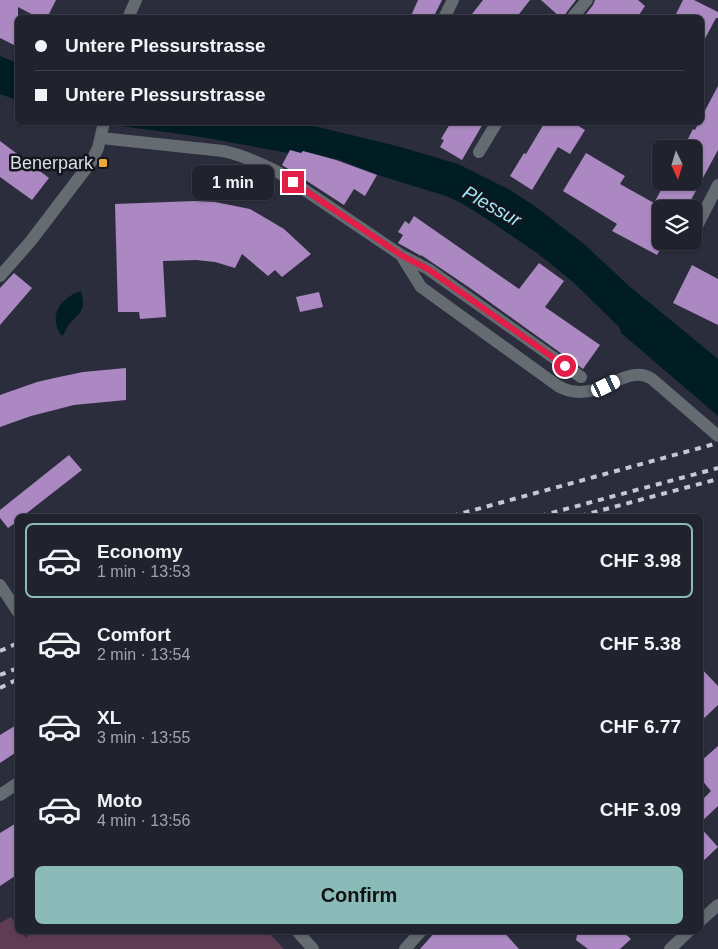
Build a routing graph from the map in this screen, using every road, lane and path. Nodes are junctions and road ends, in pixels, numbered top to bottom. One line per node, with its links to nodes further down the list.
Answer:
1 (136, 0): 4 (street)
2 (453, 0): 5 (street)
3 (587, 0): 6 (street)
4 (129, 15)
5 (446, 15)
6 (574, 15)
7 (495, 125): 9 (street)
8 (102, 130): 12 (street); 13 (street)
9 (479, 152)
10 (718, 185): 11 (street)
11 (702, 216)
12 (401, 255): 14 (street); 15 (street)
13 (0, 275)
14 (581, 377)
15 (718, 436)
16 (0, 585): 17 (street)
17 (15, 608)
18 (15, 785): 19 (street)
19 (0, 795)
20 (718, 905): 21 (street)
21 (703, 919)
22 (299, 934): 25 (street)
23 (418, 934): 26 (street)
24 (686, 934): 27 (street)
25 (313, 949)
26 (405, 949)
27 (670, 949)

